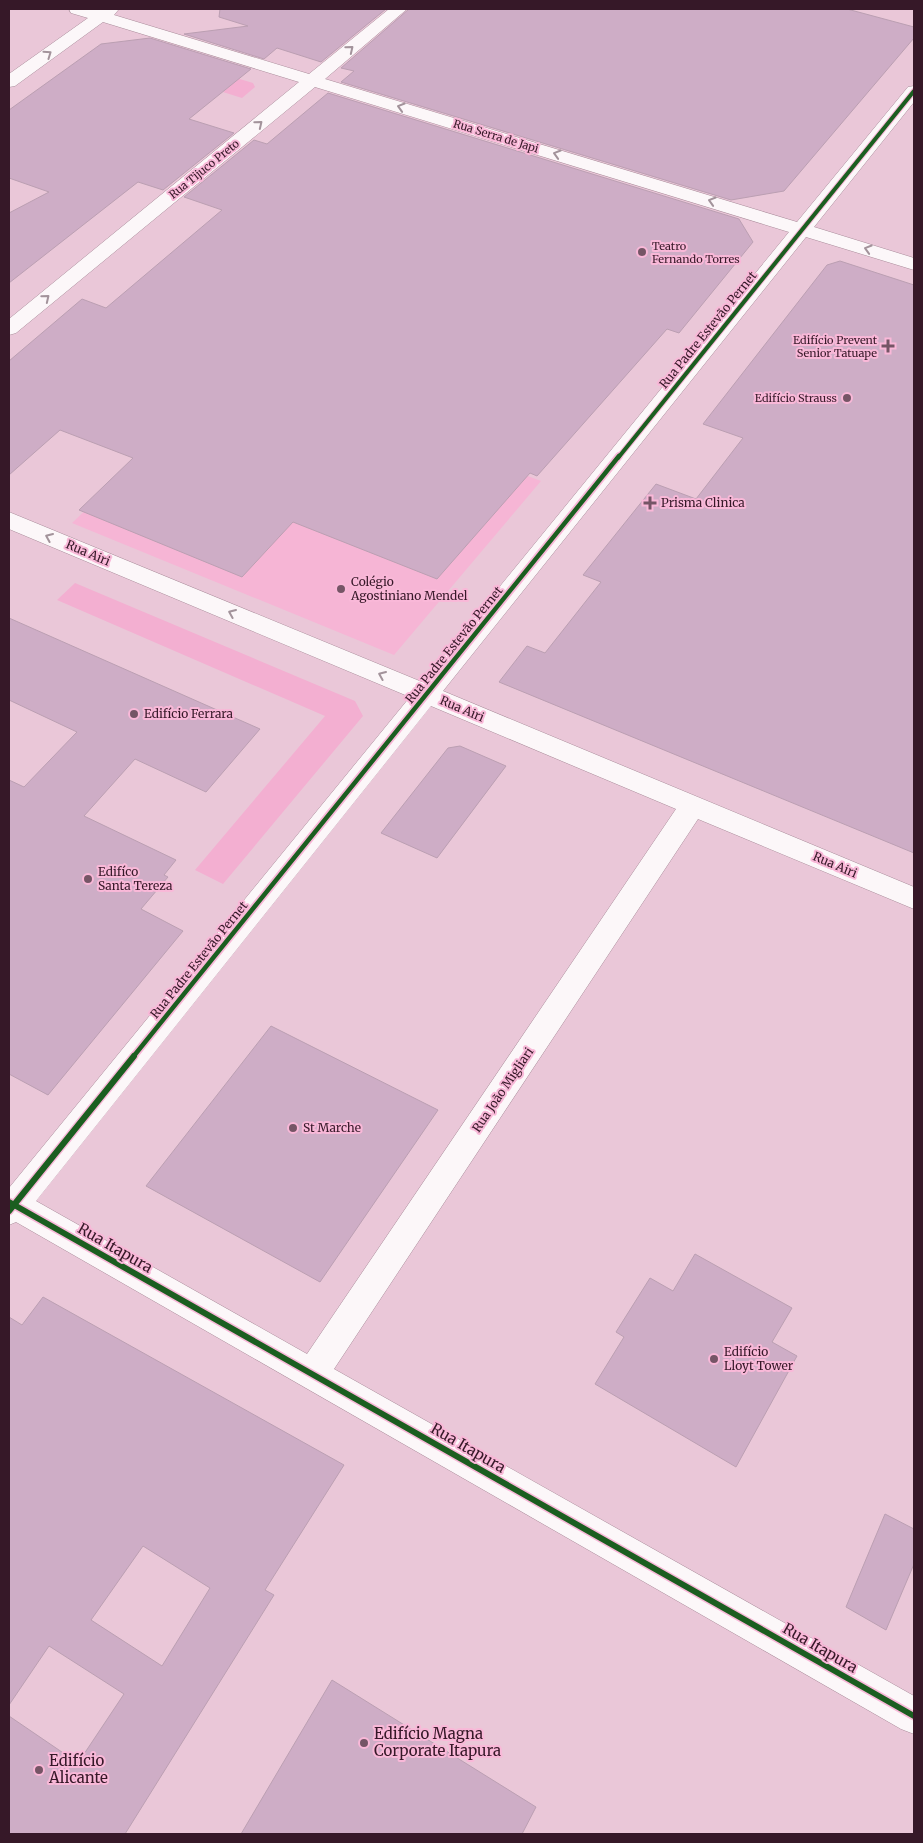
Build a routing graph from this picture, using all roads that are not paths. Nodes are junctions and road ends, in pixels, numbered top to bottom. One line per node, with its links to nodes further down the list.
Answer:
1 (77, 9): 3 (street, Rua Serra de Japi)
2 (399, 9): 4 (street, Rua Tijuco Preto, one-way to 2)
3 (107, 12): 4 (street, Rua Serra de Japi); 5 (street, one-way to 3)
4 (312, 80): 7 (street, Rua Serra de Japi, one-way to 4); 9 (street, Rua Tijuco Preto, one-way to 4)
5 (9, 82)
6 (914, 92): 7 (street, Rua Padre Estevão Pernet)
7 (803, 229): 8 (street, Rua Serra de Japi, one-way to 7); 11 (street, Rua Padre Estevão Pernet)
8 (914, 264)
9 (9, 329)
10 (9, 520): 11 (street, Rua Airi, one-way to 10)
11 (427, 694): 12 (street, Rua Airi); 14 (street, Rua Padre Estevão Pernet)
12 (693, 805): 13 (street, Rua Airi); 15 (street, Rua João Migliari)
13 (914, 898)
14 (10, 1206): 15 (street, Rua Itapura)
15 (312, 1374): 16 (street, Rua Itapura)
16 (914, 1716)

